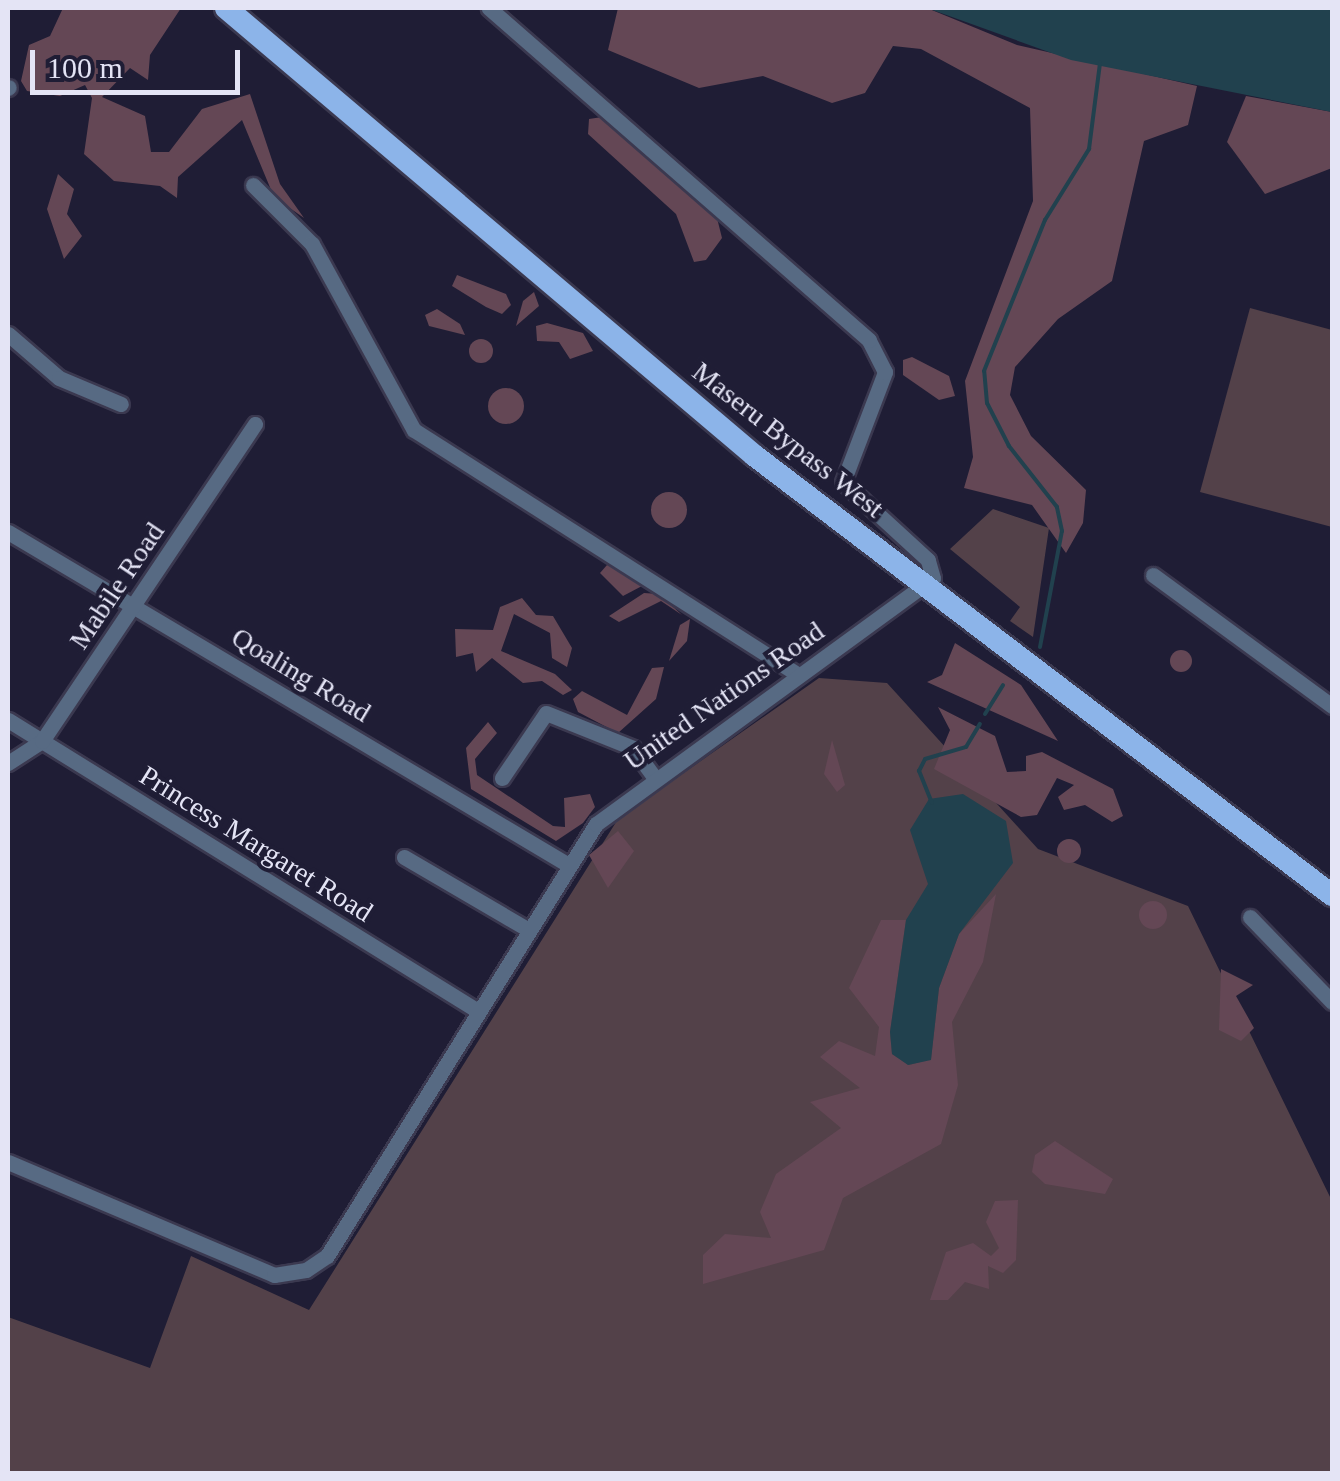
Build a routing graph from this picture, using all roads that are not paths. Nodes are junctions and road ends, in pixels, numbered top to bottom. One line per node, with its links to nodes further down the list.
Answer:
1 (226, 8): 9 (main road, Maseru Bypass West)
2 (488, 8): 9 (street)
3 (253, 185): 11 (street)
4 (8, 334): 5 (street)
5 (121, 404)
6 (255, 424): 10 (street, Mabile Road)
7 (8, 532): 10 (street, Qoaling Road)
8 (1152, 575): 12 (street)
9 (927, 586): 11 (street, United Nations Road); 20 (main road, Maseru Bypass West)
10 (135, 605): 14 (street, Mabile Road); 19 (street, Qoaling Road)
11 (798, 675): 16 (street, United Nations Road)
12 (1332, 706)
13 (8, 720): 14 (street, Princess Margaret Road)
14 (42, 742): 15 (street, Mabile Road); 24 (street, Princess Margaret Road)
15 (8, 763)
16 (653, 776): 17 (street); 19 (street, United Nations Road)
17 (502, 778)
18 (404, 857): 22 (street)
19 (567, 864): 22 (street, United Nations Road)
20 (1332, 896)
21 (1250, 918): 23 (street)
22 (528, 929): 24 (street, United Nations Road)
23 (1332, 1002)
24 (478, 1011): 25 (street, United Nations Road)
25 (8, 1162)

